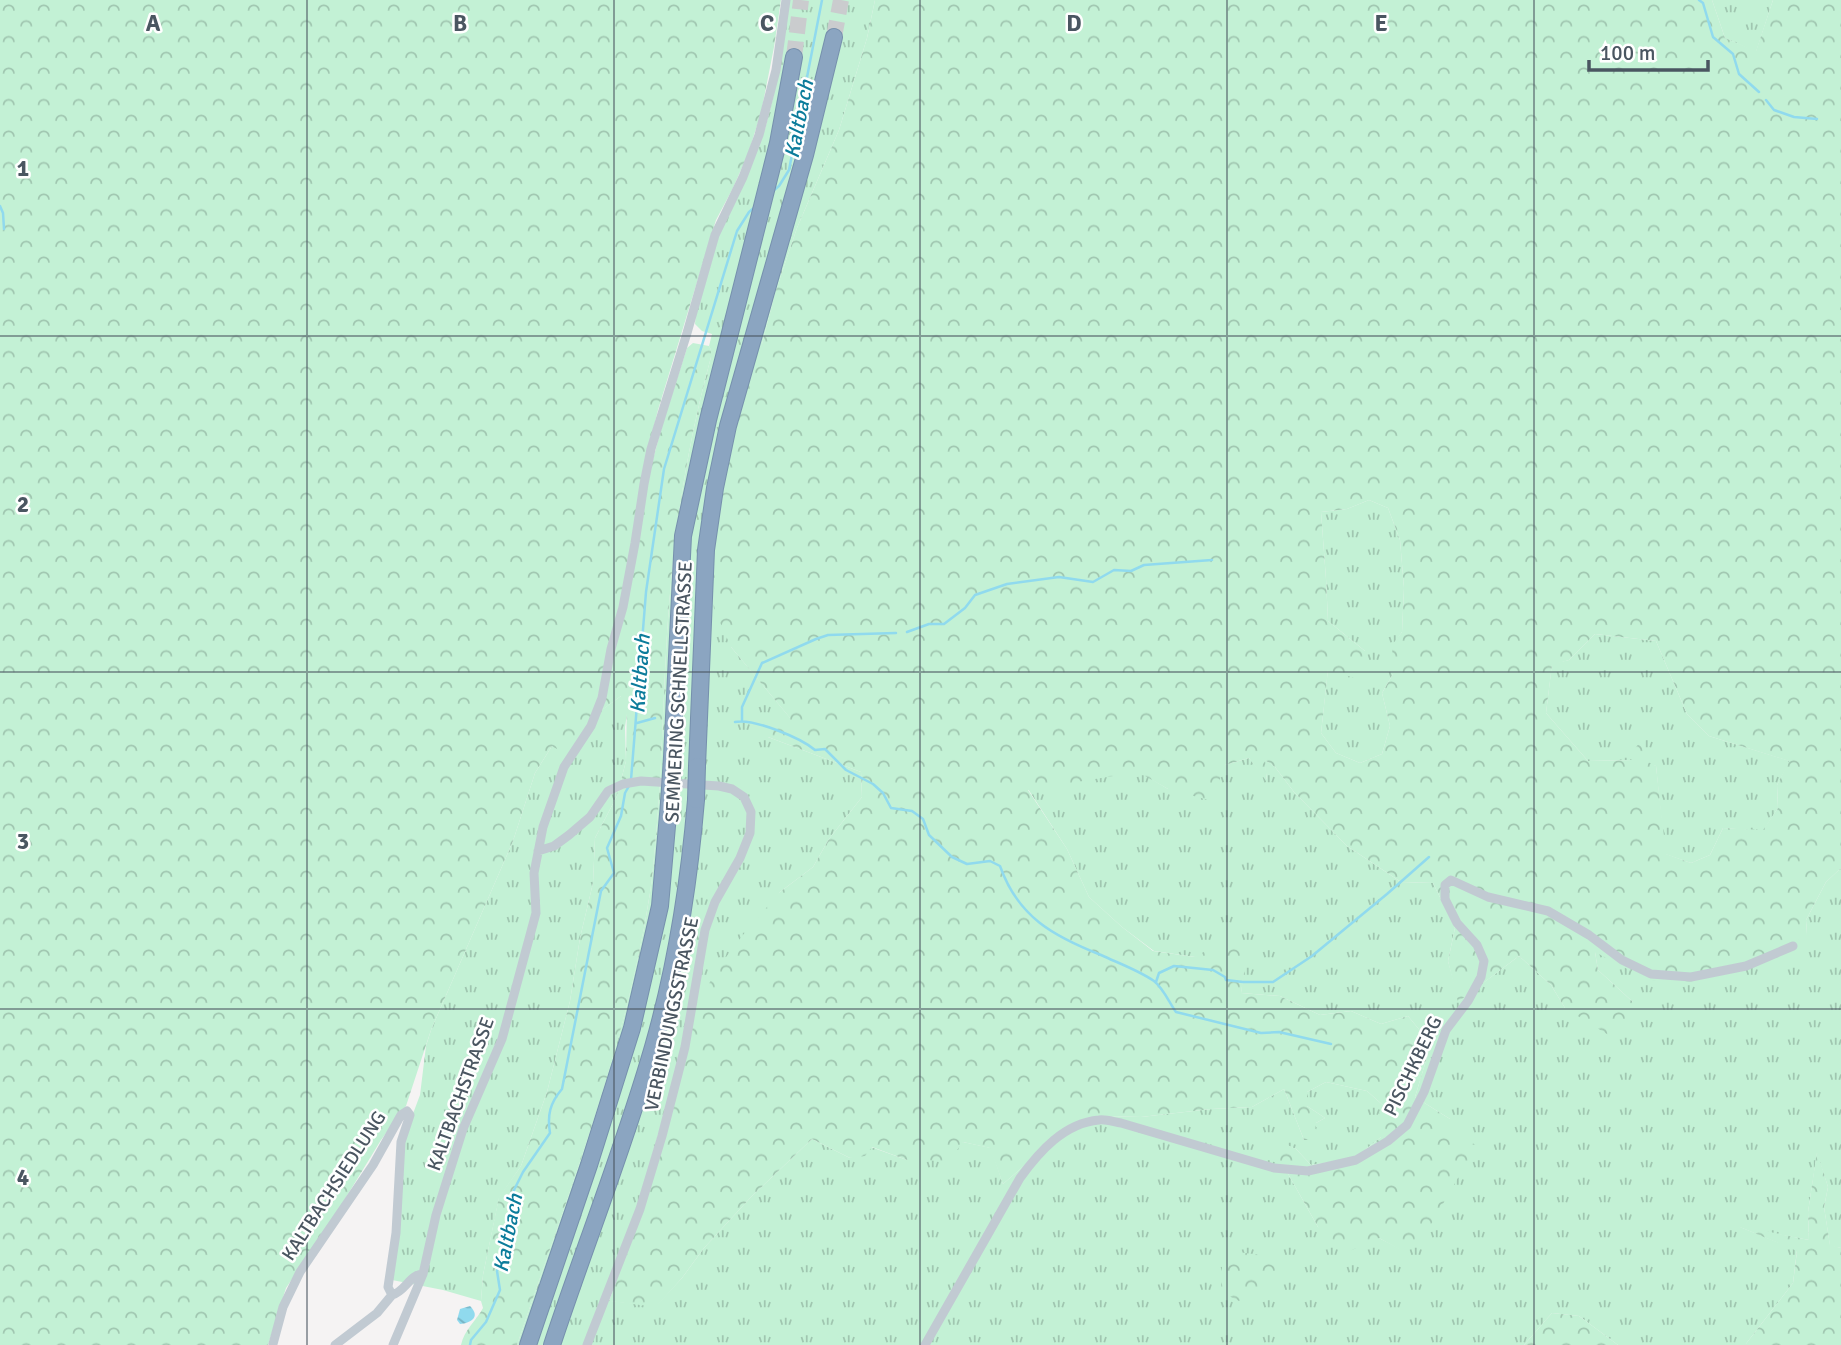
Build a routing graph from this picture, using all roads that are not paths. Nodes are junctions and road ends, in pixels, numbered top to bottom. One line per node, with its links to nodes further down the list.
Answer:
1 (786, 0): 4 (street, KALTBACHSTRASSE)
2 (834, 37): 12 (highway, SEMMERING SCHNELLSTRASSE, bridge)
3 (794, 57): 11 (highway, SEMMERING SCHNELLSTRASSE, bridge)
4 (538, 851): 6 (street, KALTBACHSTRASSE); 13 (street, VERBINDUNGSSTRASSE)
5 (1793, 946): 14 (street, PISCHKBERG)
6 (423, 1274): 7 (street); 10 (street, KALTBACHSTRASSE)
7 (392, 1295): 8 (street, KALTBACHSIEDLUNG); 9 (street)
8 (273, 1344)
9 (335, 1345)
10 (393, 1345)
11 (528, 1345)
12 (552, 1345)
13 (587, 1345)
14 (925, 1345)

